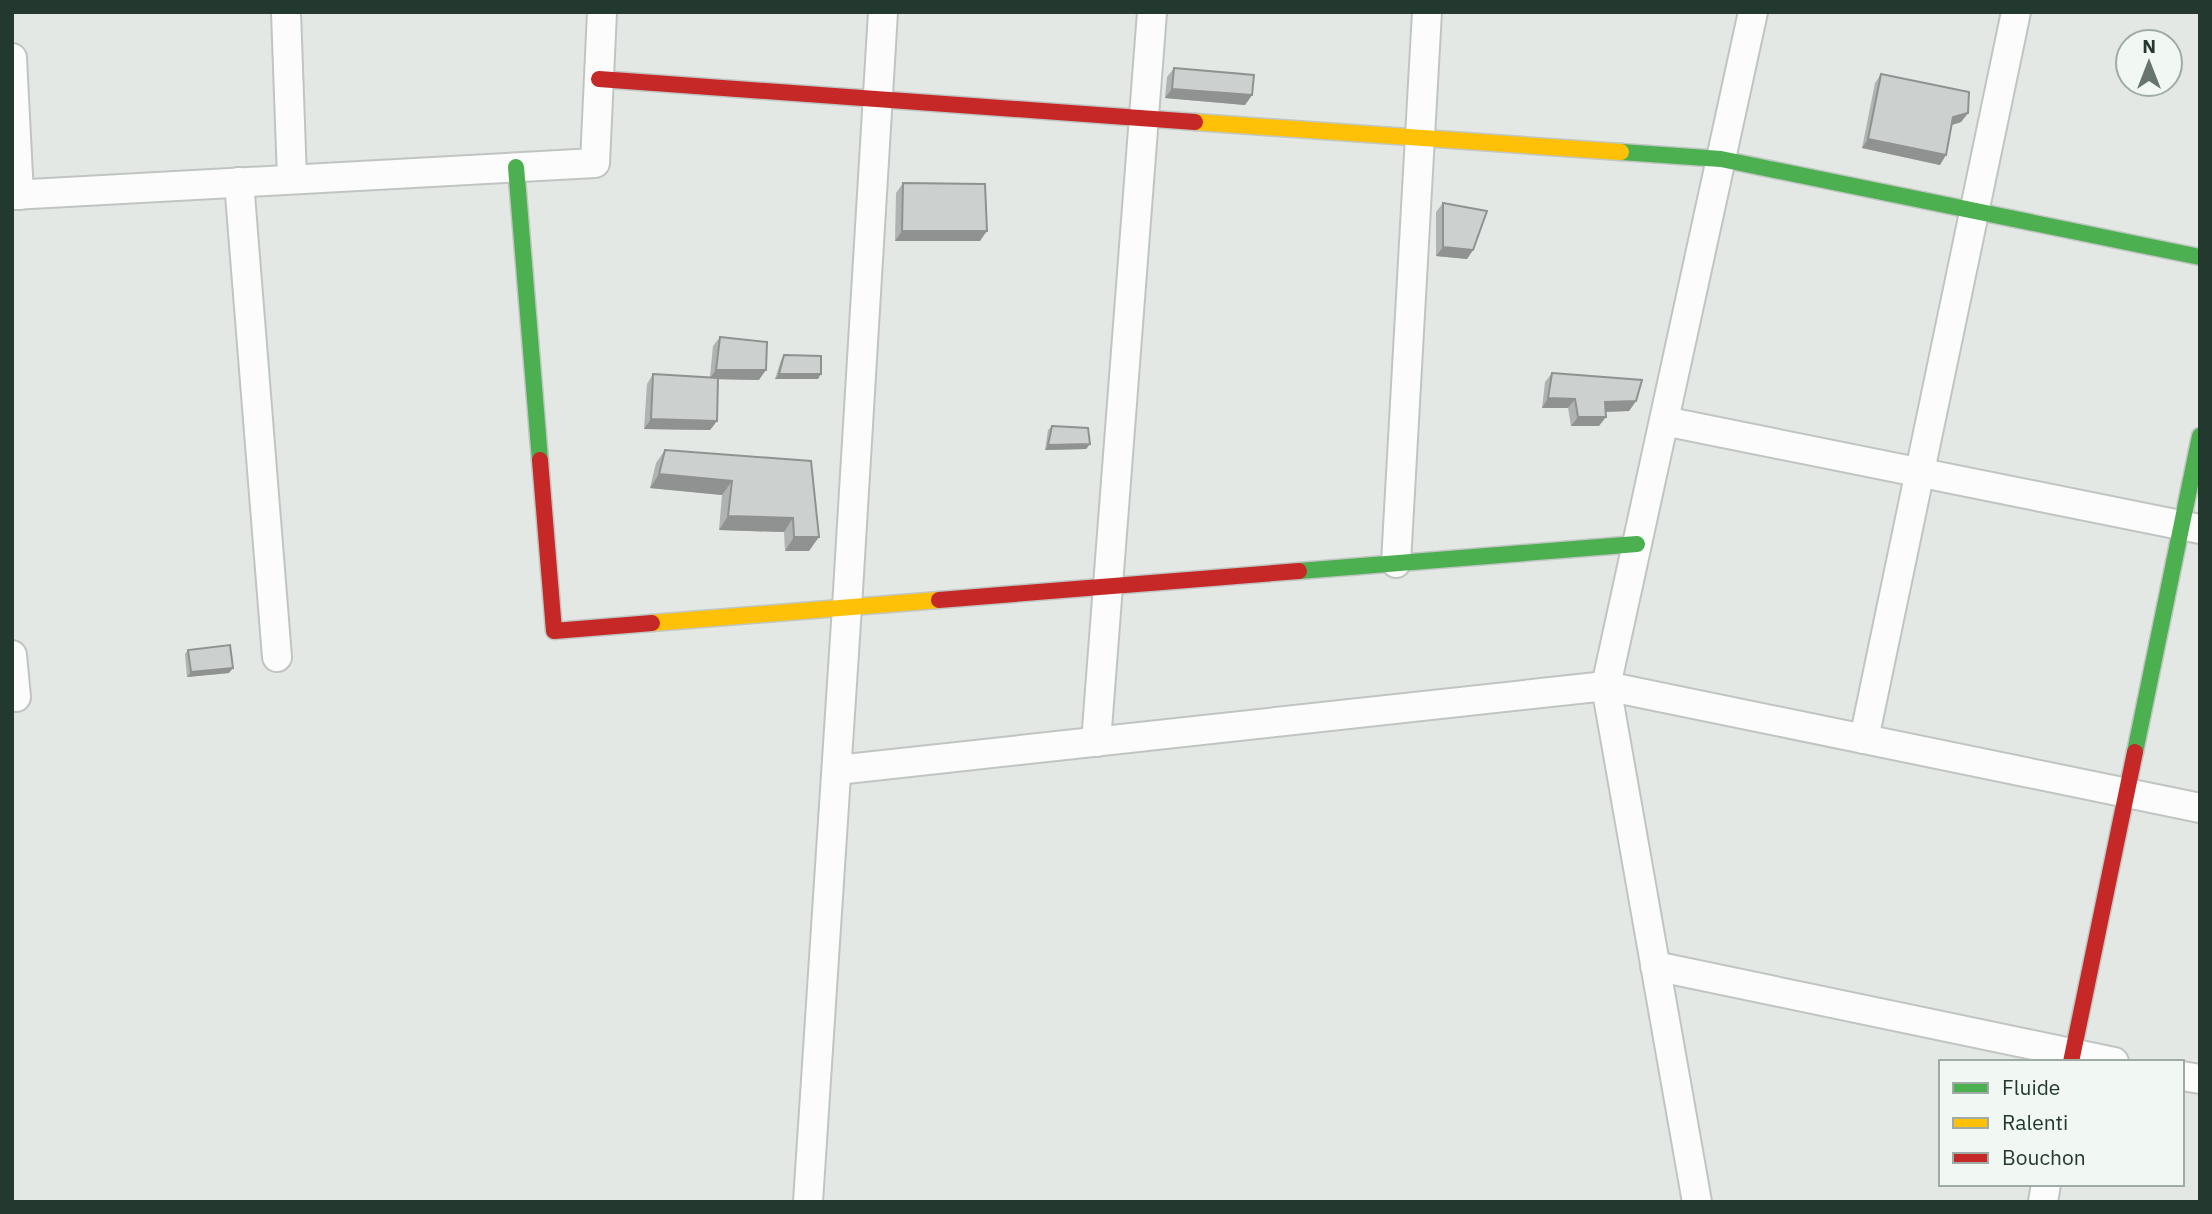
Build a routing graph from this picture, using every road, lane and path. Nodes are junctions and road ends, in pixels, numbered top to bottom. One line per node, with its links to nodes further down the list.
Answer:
1 (286, 12): 15 (street)
2 (602, 12): 9 (street)
3 (883, 12): 10 (street)
4 (1152, 12): 11 (street)
5 (1427, 12): 12 (street)
6 (1753, 12): 13 (street)
7 (2016, 12): 18 (street)
8 (12, 58): 17 (street)
9 (599, 79): 10 (street); 14 (street)
10 (877, 99): 11 (street); 27 (street)
11 (1144, 118): 12 (street); 26 (street)
12 (1420, 137): 13 (street); 25 (street)
13 (1721, 159): 18 (street); 20 (street)
14 (516, 167): 15 (street); 27 (street)
15 (292, 179): 16 (street)
16 (239, 182): 17 (street); 29 (street)
17 (16, 195)
18 (1975, 211): 19 (street); 22 (street)
19 (2200, 257)
20 (1664, 421): 22 (street); 24 (street)
21 (2200, 436): 23 (street)
22 (1920, 472): 23 (street); 32 (street)
23 (2191, 527): 35 (street)
24 (1637, 544): 25 (street); 30 (street)
25 (1396, 563): 26 (street)
26 (1108, 586): 27 (street); 33 (street)
27 (847, 607): 34 (street)
28 (12, 655): 31 (street)
29 (277, 657)
30 (1606, 686): 32 (street); 33 (street); 37 (street)
31 (16, 697)
32 (1864, 739): 35 (street)
33 (1096, 742): 34 (street)
34 (837, 770): 40 (street)
35 (2127, 793): 36 (street); 38 (street)
36 (2200, 808)
37 (1655, 966): 38 (street); 41 (street)
38 (2072, 1057): 39 (street)
39 (2097, 1060)
40 (808, 1202)
41 (1697, 1202)

